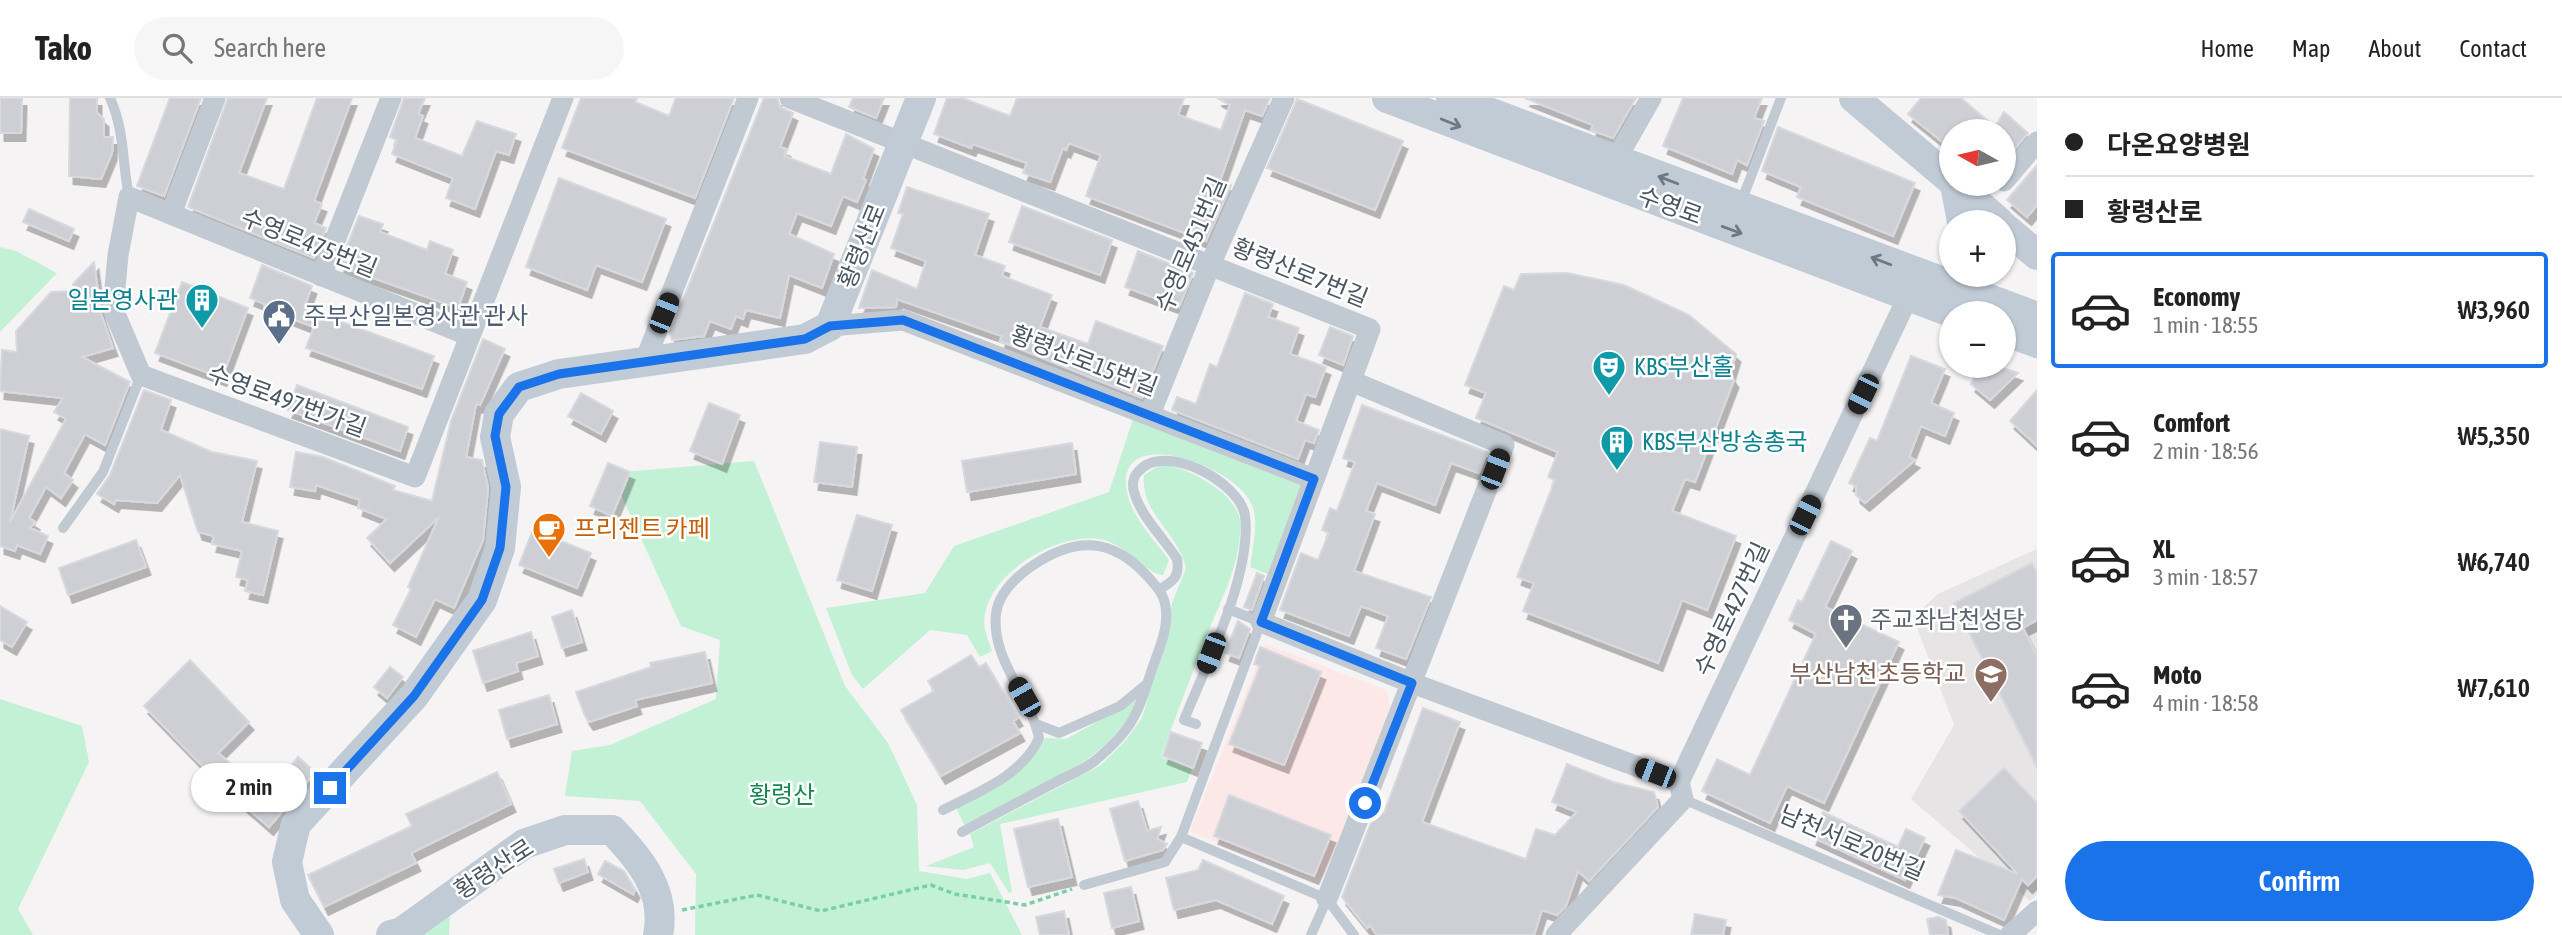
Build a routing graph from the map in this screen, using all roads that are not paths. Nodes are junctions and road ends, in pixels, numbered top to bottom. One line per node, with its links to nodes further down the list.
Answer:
1 (110, 98): 20 (lane)
2 (215, 98): 23 (street)
3 (391, 98): 27 (street)
4 (563, 98): 34 (street)
5 (748, 98): 36 (street)
6 (790, 98): 14 (street, 황령산로7번길)
7 (921, 98): 14 (street, 황령산로)
8 (1284, 98): 26 (street, 수영로451번길)
9 (1387, 98): 28 (street, 수영로, one-way to 28)
10 (1451, 98): 16 (street, 수영로)
11 (1651, 98): 16 (street, 수영로)
12 (1781, 98): 21 (lane)
13 (1854, 98): 18 (street)
14 (904, 142): 26 (street, 황령산로7번길); 32 (street, 황령산로)
15 (2037, 142): 17 (street)
16 (1615, 160): 21 (street, 수영로, one-way to 16)
17 (2016, 167)
18 (1939, 170)
19 (1964, 196): 22 (street)
20 (129, 197): 23 (street, 수영로475번길); 37 (street)
21 (1739, 207): 28 (street, 수영로, one-way to 21)
22 (1975, 210)
23 (171, 214): 27 (street, 수영로475번길)
24 (2016, 238): 25 (street)
25 (2037, 256)
26 (1210, 265): 38 (street, 황령산로7번길); 39 (street, 수영로451번길)
27 (321, 276): 34 (street, 수영로475번길)
28 (1914, 286): 29 (street, 수영로); 30 (street, 수영로); 49 (street, 수영로427번길)
29 (1976, 294): 31 (street, 수영로)
30 (1939, 303)
31 (2037, 317)
32 (830, 326): 36 (street); 39 (street, 황령산로15번길)
33 (2016, 335): 35 (street)
34 (470, 337): 37 (street, 수영로497번가길)
35 (2037, 343)
36 (645, 361): 57 (street)
37 (141, 375): 41 (lane)
38 (1351, 381): 40 (street, 황령산로7번길); 46 (street)
39 (1150, 414): 40 (street, 황령산로15번길)
40 (1314, 479): 44 (street, 황령산로7번길)
41 (63, 528)
42 (1160, 589): 43 (lane); 45 (lane); 47 (lane)
43 (1228, 609): 44 (lane); 48 (lane)
44 (1261, 622): 46 (street, 남천서로20번길); 52 (lane, 황령산로7번길)
45 (1148, 683): 47 (lane); 51 (lane)
46 (1412, 683): 49 (street, 남천서로20번길); 54 (street)
47 (1036, 724): 50 (lane)
48 (1196, 724)
49 (1681, 791): 61 (street, 수영로427번길); 62 (lane, 남천서로20번길)
50 (943, 810)
51 (962, 832)
52 (1181, 837): 53 (lane, 황령산로7번길); 54 (lane)
53 (1084, 885)
54 (1327, 899): 59 (lane); 60 (lane)
55 (2037, 911): 63 (street)
56 (658, 925): 58 (street, 황령산로)
57 (319, 935)
58 (391, 935)
59 (1311, 935)
60 (1354, 935)
61 (1556, 935)
62 (2000, 935)
63 (2010, 935)

